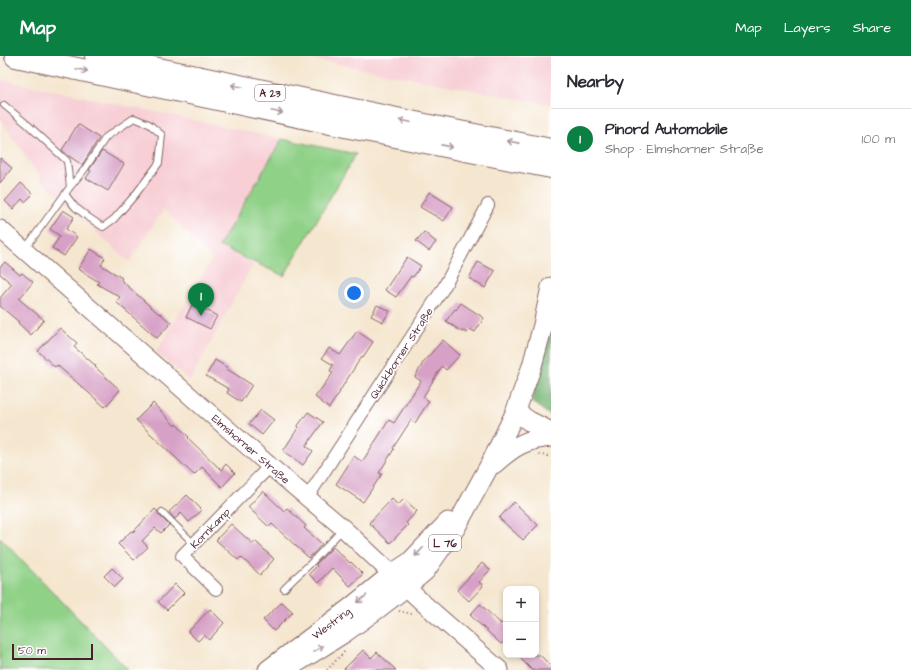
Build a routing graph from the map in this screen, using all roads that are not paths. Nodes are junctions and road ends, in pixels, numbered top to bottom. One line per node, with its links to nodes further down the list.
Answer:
1 (16, 56): 5 (highway, A 23, one-way to 5)
2 (96, 56): 4 (highway, A 23, one-way to 2)
3 (4, 105): 6 (lane)
4 (551, 150)
5 (551, 167)
6 (70, 187): 7 (lane); 7 (lane)
7 (65, 194): 10 (lane)
8 (488, 205): 17 (street, Quickborner Straße)
9 (0, 229): 10 (street, Elmshorner Straße)
10 (24, 250): 14 (street, Elmshorner Straße)
11 (551, 287): 12 (main road, L 76)
12 (512, 421): 13 (main road); 15 (main road, L 76)
13 (546, 436): 15 (main road)
14 (270, 466): 17 (street, Elmshorner Straße); 20 (street, Kornkamp)
15 (487, 470): 16 (main road, L 76)
16 (474, 493): 21 (main road, L 76, one-way to 21); 22 (main road, L 76)
17 (307, 498): 19 (street, Elmshorner Straße)
18 (162, 512): 20 (lane)
19 (343, 528): 21 (street, Elmshorner Straße); 24 (lane)
20 (194, 544): 23 (street, Kornkamp)
21 (392, 574): 22 (street, Elmshorner Straße); 25 (main road, Westring, one-way to 25)
22 (406, 587): 26 (main road, Westring, one-way to 22); 27 (street, Elmshorner Straße)
23 (216, 589)
24 (284, 589)
25 (268, 670)
26 (285, 670)
27 (500, 670)

